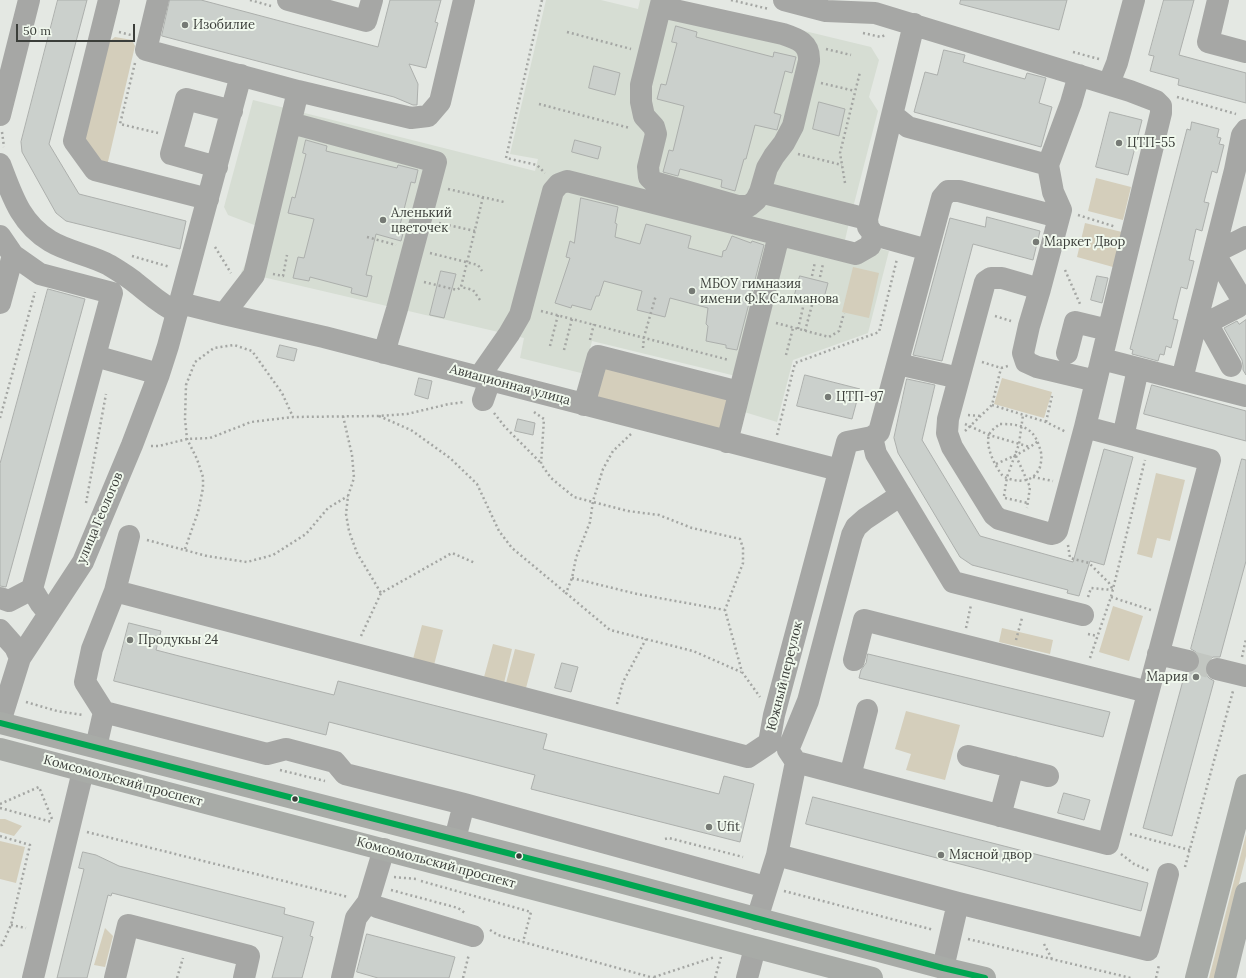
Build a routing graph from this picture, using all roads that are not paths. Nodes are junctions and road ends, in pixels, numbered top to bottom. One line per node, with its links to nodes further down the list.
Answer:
1 (29, 0): 20 (street)
2 (109, 0): 29 (street)
3 (158, 0): 14 (street)
4 (288, 0): 5 (street)
5 (372, 0)
6 (464, 0): 17 (street)
7 (784, 0): 11 (street)
8 (1134, 0): 16 (street)
9 (1218, 0): 13 (street)
10 (662, 4): 28 (street); 28 (street)
11 (827, 5): 12 (street)
12 (914, 24): 15 (street); 19 (street)
13 (1246, 52)
14 (240, 75): 17 (street); 18 (street, улица Геологов)
15 (1079, 75): 16 (street); 24 (street)
16 (1105, 83): 43 (street)
17 (298, 91): 21 (street)
18 (232, 111): 25 (street, улица Геологов); 25 (street)
19 (893, 115): 24 (street); 31 (street)
20 (1, 122)
21 (291, 123): 41 (street); 44 (street)
22 (1246, 130): 26 (street)
23 (2, 158): 40 (street, Авиационная улица)
24 (1048, 164): 30 (street)
25 (217, 167): 29 (street, улица Геологов)
26 (1240, 168): 27 (street); 36 (street)
27 (1246, 190)
28 (760, 192): 31 (street)
29 (208, 199): 40 (street, улица Геологов)
30 (1060, 214): 35 (street); 38 (street)
31 (870, 227): 32 (street); 35 (street)
32 (779, 235): 55 (street); 56 (street)
33 (0, 236): 37 (street)
34 (1246, 237): 36 (street)
35 (928, 250): 48 (street)
36 (1214, 253): 42 (street); 42 (street)
37 (13, 255): 39 (street); 46 (street)
38 (1040, 289): 52 (street); 54 (street)
39 (0, 303)
40 (178, 307): 41 (street, Авиационная улица); 51 (street, улица Геологов)
41 (224, 314): 44 (street, Авиационная улица)
42 (1201, 326): 49 (street); 53 (street)
43 (1108, 330): 45 (street); 47 (street)
44 (384, 353): 55 (street, Авиационная улица)
45 (1067, 353)
46 (95, 356): 51 (street); 66 (street)
47 (1102, 359): 50 (street); 54 (street)
48 (898, 364): 52 (street); 60 (street)
49 (1231, 366)
50 (1138, 369): 53 (street); 61 (street)
51 (159, 374): 69 (street, улица Геологов)
52 (959, 378): 59 (street)
53 (1182, 380): 57 (street)
54 (1096, 381): 59 (street)
55 (484, 386): 58 (street, Авиационная улица)
56 (739, 392): 58 (street); 62 (street)
57 (1246, 396)
58 (584, 405): 62 (street, Авиационная улица)
59 (1076, 430): 61 (street)
60 (872, 437): 63 (street, Южный переулок); 64 (street)
61 (1123, 437): 72 (street)
62 (727, 442): 63 (street, Авиационная улица)
63 (839, 470): 83 (street, Южный переулок)
64 (901, 495): 70 (street); 83 (street)
65 (129, 536): 67 (street)
66 (32, 589): 68 (street); 69 (street)
67 (115, 591): 79 (street); 83 (street)
68 (3, 606)
69 (49, 614): 73 (street, улица Геологов)
70 (1082, 623)
71 (0, 630): 73 (street)
72 (1158, 654): 75 (street); 77 (street)
73 (20, 658): 76 (street, улица Геологов)
74 (854, 660): 77 (street)
75 (1188, 661)
76 (5, 686): 80 (street, улица Геологов)
77 (1148, 692): 93 (street)
78 (867, 710): 88 (street)
79 (104, 712): 81 (street); 92 (street)
80 (0, 723): 81 (main road, Комсомольский проспект)
81 (96, 747): 87 (main road, Комсомольский проспект)
82 (0, 749): 86 (main road, Комсомольский проспект)
83 (784, 752): 88 (street); 96 (street, Южный переулок)
84 (968, 756): 85 (street)
85 (1013, 767): 89 (street); 93 (street)
86 (83, 771): 91 (main road, Комсомольский проспект); 108 (street)
87 (196, 772): 91 (main road); 94 (main road, Комсомольский проспект)
88 (850, 776): 93 (street)
89 (1048, 776)
90 (1246, 785): 115 (main road)
91 (189, 798): 95 (main road, Комсомольский проспект)
92 (464, 804): 94 (street); 98 (street)
93 (1000, 816)
94 (455, 839): 99 (main road, Комсомольский проспект)
95 (384, 849): 101 (street); 103 (main road, Комсомольский проспект)
96 (777, 855): 98 (street, Южный переулок); 102 (street)
97 (1179, 872): 102 (street)
98 (766, 887): 104 (street, Южный переулок)
99 (644, 888): 103 (main road); 104 (main road, Комсомольский проспект)
100 (1246, 893): 116 (main road)
101 (368, 902): 105 (street); 111 (street)
102 (958, 902): 107 (street)
103 (636, 916): 106 (main road, Комсомольский проспект)
104 (757, 919): 107 (main road, Комсомольский проспект)
105 (473, 936)
106 (755, 948): 112 (street); 113 (main road, Комсомольский проспект)
107 (943, 968): 114 (main road, Комсомольский проспект)
108 (33, 978)
109 (115, 978): 110 (street)
110 (244, 978)
111 (342, 978)
112 (747, 978)
113 (872, 978)
114 (985, 978)
115 (1196, 978)
116 (1225, 978)

